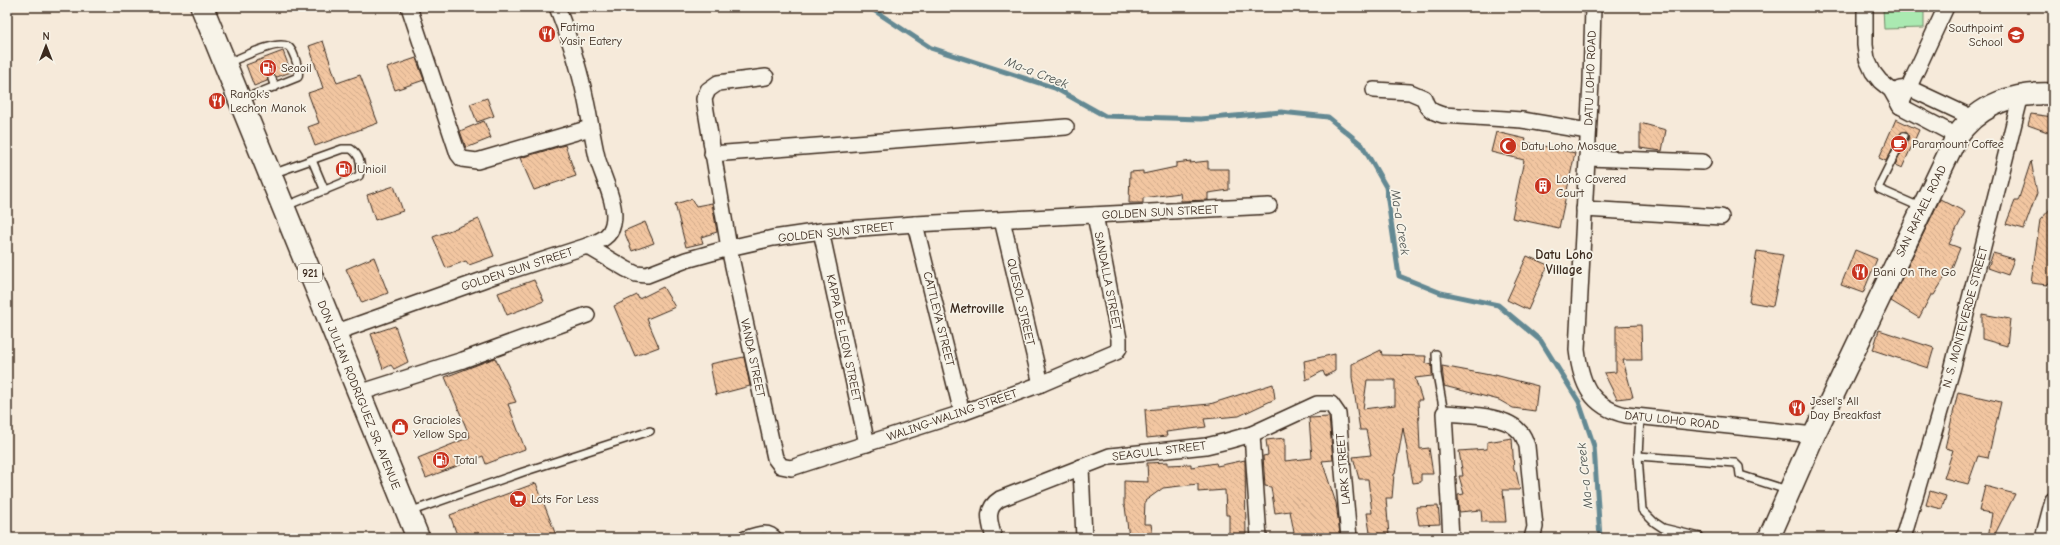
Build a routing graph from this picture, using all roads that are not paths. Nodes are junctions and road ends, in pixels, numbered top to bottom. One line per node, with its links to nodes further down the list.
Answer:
1 (202, 7): 9 (main road, DON JULIAN RODRIGUEZ SR. AVENUE / 921)
2 (409, 7): 22 (street)
3 (557, 7): 22 (street)
4 (1593, 7): 23 (street, DATU LOHO ROAD)
5 (1865, 7): 15 (street)
6 (1946, 7): 13 (street)
7 (261, 50): 8 (lane); 9 (lane); 12 (lane)
8 (264, 58)
9 (225, 64): 18 (main road, DON JULIAN RODRIGUEZ SR. AVENUE / 921)
10 (766, 77): 26 (street, VANDA STREET)
11 (272, 79): 12 (lane)
12 (275, 87): 18 (lane)
13 (1909, 88): 15 (street); 19 (street); 20 (street)
14 (1374, 90): 23 (street)
15 (1891, 90): 19 (street)
16 (2053, 94): 17 (main road, SAN RAFAEL ROAD)
17 (2021, 95): 20 (main road, SAN RAFAEL ROAD); 74 (street, N. S. MONTEVERDE STREET)
18 (240, 101): 30 (main road, DON JULIAN RODRIGUEZ SR. AVENUE / 921)
19 (1900, 106): 25 (street)
20 (1973, 118): 25 (main road, SAN RAFAEL ROAD)
21 (1066, 127): 26 (street)
22 (590, 128): 41 (street)
23 (1588, 131): 27 (street, DATU LOHO ROAD)
24 (1904, 136): 34 (lane)
25 (1957, 136): 34 (main road, SAN RAFAEL ROAD)
26 (712, 154): 42 (street, VANDA STREET)
27 (1587, 158): 29 (street); 35 (street, DATU LOHO ROAD)
28 (312, 160): 30 (lane); 31 (lane); 31 (lane)
29 (1703, 162)
30 (270, 174): 33 (main road, DON JULIAN RODRIGUEZ SR. AVENUE / 921)
31 (325, 191): 33 (lane)
32 (1269, 206): 36 (street, GOLDEN SUN STREET)
33 (283, 207): 44 (main road, DON JULIAN RODRIGUEZ SR. AVENUE / 921)
34 (1922, 208): 55 (main road, SAN RAFAEL ROAD)
35 (1584, 209): 37 (street); 52 (street, DATU LOHO ROAD)
36 (1095, 215): 38 (street, GOLDEN SUN STREET); 45 (street, SANDALLA STREET)
37 (1721, 216)
38 (1002, 220): 39 (street, GOLDEN SUN STREET); 47 (street, QUESOL STREET)
39 (915, 224): 40 (street, GOLDEN SUN STREET); 50 (street, CATTLEYA STREET)
40 (821, 231): 42 (street, GOLDEN SUN STREET); 56 (street, KAPPA DE LEON STREET)
41 (587, 246): 42 (street, GOLDEN SUN STREET); 44 (street, GOLDEN SUN STREET)
42 (729, 248): 58 (street, VANDA STREET)
43 (587, 314): 48 (street)
44 (334, 333): 48 (main road, DON JULIAN RODRIGUEZ SR. AVENUE / 921)
45 (1119, 348): 47 (street, WALING-WALING STREET)
46 (1436, 354): 51 (lane)
47 (1041, 384): 50 (street, WALING-WALING STREET)
48 (359, 393): 62 (main road, DON JULIAN RODRIGUEZ SR. AVENUE / 921)
49 (1331, 404): 54 (street, SEAGULL STREET); 70 (street, LARK STREET)
50 (962, 413): 56 (street, WALING-WALING STREET)
51 (1444, 413): 71 (street); 72 (street)
52 (1640, 417): 55 (street, DATU LOHO ROAD); 57 (lane)
53 (650, 431): 62 (lane)
54 (1252, 434): 59 (street, SEAGULL STREET); 69 (street)
55 (1814, 434): 60 (main road, SAN RAFAEL ROAD)
56 (867, 444): 58 (street, WALING-WALING STREET)
57 (1638, 456): 60 (lane); 63 (lane)
58 (781, 466)
59 (1081, 467): 67 (street, SEAGULL STREET); 68 (street)
60 (1789, 491): 73 (main road, SAN RAFAEL ROAD)
61 (2053, 500): 75 (street)
62 (407, 513): 64 (main road, DON JULIAN RODRIGUEZ SR. AVENUE / 921)
63 (1700, 537)
64 (418, 538)
65 (736, 538): 66 (lane)
66 (780, 538)
67 (994, 538)
68 (1084, 538)
69 (1259, 538)
70 (1349, 538)
71 (1451, 538)
72 (1532, 538)
73 (1769, 538)
74 (1903, 538)
75 (2043, 538)

